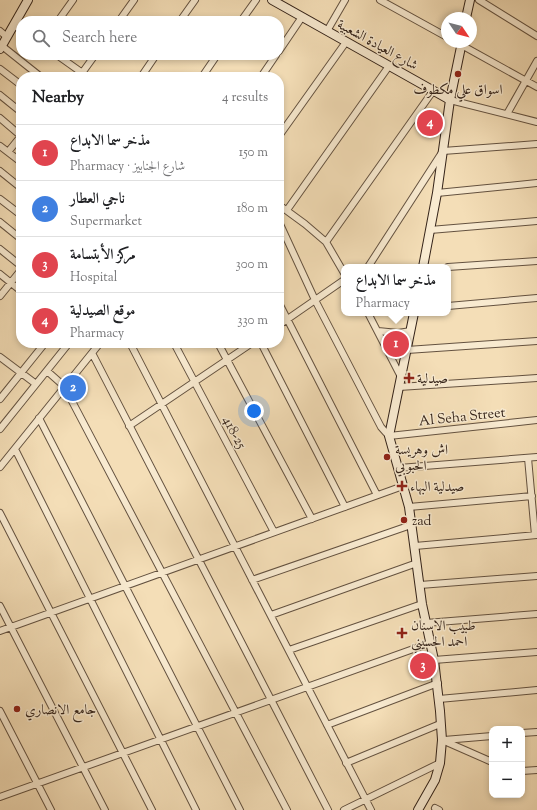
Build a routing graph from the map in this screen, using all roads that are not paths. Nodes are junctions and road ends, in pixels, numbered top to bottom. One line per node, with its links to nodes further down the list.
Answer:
1 (28, 0): 12 (street)
2 (73, 0): 13 (street)
3 (134, 0): 14 (street)
4 (195, 0): 15 (street)
5 (256, 0): 16 (street)
6 (272, 0): 17 (street, شارع العيادة الشعبية)
7 (345, 0): 19 (street)
8 (380, 0): 21 (street)
9 (470, 0): 11 (street)
10 (479, 0): 22 (street)
11 (467, 12)
12 (22, 16)
13 (62, 16)
14 (123, 16)
15 (184, 16)
16 (245, 16)
17 (302, 17): 19 (street, شارع العيادة الشعبية); 24 (street)
18 (16, 28): 20 (street)
19 (327, 31): 23 (street, شارع العيادة الشعبية)
20 (3, 34): 25 (street)
21 (441, 34)
22 (537, 36)
23 (346, 42): 36 (street, شارع العيادة الشعبية); 54 (street)
24 (284, 44)
25 (1, 48): 28 (street)
26 (459, 48): 49 (street)
27 (469, 48): 44 (street)
28 (16, 59)
29 (18, 60): 38 (street)
30 (63, 60): 39 (street)
31 (91, 60): 40 (street)
32 (152, 60): 41 (street)
33 (214, 60): 42 (street)
34 (272, 60): 43 (street)
35 (537, 61): 44 (street)
36 (389, 66): 47 (street, شارع العيادة الشعبية); 68 (street)
37 (0, 69): 45 (street)
38 (34, 72)
39 (81, 72)
40 (83, 72)
41 (144, 72)
42 (205, 72)
43 (264, 72)
44 (526, 81): 46 (street); 51 (street)
45 (16, 82)
46 (537, 87)
47 (433, 90): 49 (street, شارع العيادة الشعبية); 75 (street)
48 (0, 95): 50 (street)
49 (450, 100): 51 (street); 59 (street)
50 (16, 108)
51 (507, 114): 53 (street)
52 (0, 118): 55 (street)
53 (537, 122)
54 (284, 129)
55 (16, 132)
56 (16, 142): 60 (street)
57 (537, 144): 59 (street)
58 (0, 146): 60 (street)
59 (443, 151): 65 (street); 79 (street)
60 (8, 152): 61 (street)
61 (16, 158)
62 (0, 171): 64 (street)
63 (537, 183): 65 (street)
64 (16, 184)
65 (437, 193): 72 (street)
66 (0, 199): 69 (street)
67 (284, 208): 68 (street)
68 (287, 210): 75 (street)
69 (16, 211)
70 (537, 220): 72 (street)
71 (0, 222): 74 (street)
72 (430, 230): 80 (street)
73 (284, 233): 90 (street)
74 (16, 235)
75 (326, 242): 81 (street)
76 (0, 250): 78 (street)
77 (537, 261): 82 (street)
78 (16, 262)
79 (370, 264)
80 (424, 264)
81 (341, 267)
82 (451, 267)
83 (0, 274): 86 (street)
84 (16, 276): 86 (street)
85 (341, 282): 90 (street)
86 (11, 283): 87 (street); 88 (street)
87 (16, 287)
88 (0, 296)
89 (537, 298): 91 (street)
90 (315, 300): 95 (street); 126 (street)
91 (451, 306)
92 (284, 312): 95 (street)
93 (370, 316): 97 (street)
94 (414, 316): 98 (street)
95 (288, 319): 96 (street); 133 (street)
96 (284, 322)
97 (378, 331): 98 (street); 114 (street)
98 (411, 331): 108 (street)
99 (537, 341): 108 (street)
100 (41, 348): 113 (street)
101 (65, 348): 112 (street)
102 (96, 348): 109 (street)
103 (133, 348): 121 (street)
104 (177, 348): 116 (street, 418-25)
105 (221, 348): 111 (street)
106 (245, 348): 111 (street)
107 (264, 348): 135 (street)
108 (407, 350): 114 (street)
109 (92, 353): 118 (street); 124 (street)
110 (0, 357): 113 (street)
111 (227, 360): 116 (street); 138 (street)
112 (47, 371): 117 (street); 118 (street)
113 (20, 374): 117 (street); 120 (street)
114 (402, 378): 119 (street)
115 (537, 378): 119 (street)
116 (195, 382): 121 (street); 140 (street, 418-25)
117 (36, 384): 125 (street)
118 (64, 386): 122 (street); 146 (street)
119 (399, 388): 126 (street)
120 (0, 399)
121 (162, 404): 124 (street); 142 (street)
122 (39, 418): 127 (street); 149 (street)
123 (537, 420): 126 (street, Al Seha Street)
124 (129, 426): 144 (street)
125 (0, 429)
126 (390, 436): 131 (street)
127 (15, 449): 130 (street); 151 (street)
128 (537, 457): 129 (street)
129 (528, 458): 131 (street); 134 (street)
130 (0, 467)
131 (399, 468): 132 (street)
132 (403, 486): 133 (street); 136 (street)
133 (377, 495): 135 (street)
134 (532, 496): 136 (street); 141 (street)
135 (345, 507): 138 (street)
136 (409, 507): 139 (street)
137 (0, 513): 154 (street)
138 (312, 518): 140 (street)
139 (410, 525): 143 (street); 148 (street)
140 (274, 532): 142 (street)
141 (536, 535): 143 (street)
142 (235, 546): 144 (street); 148 (street)
143 (415, 546): 145 (street)
144 (199, 560): 146 (street); 168 (street)
145 (417, 564): 150 (street); 156 (street)
146 (162, 572): 149 (street); 170 (street)
147 (537, 576): 150 (street)
148 (252, 580): 156 (street)
149 (125, 585): 151 (street); 172 (street)
150 (420, 585): 152 (street)
151 (90, 598): 154 (street); 177 (street)
152 (422, 604): 157 (street); 161 (street)
153 (0, 606): 158 (street)
154 (51, 612): 158 (street); 179 (street)
155 (537, 614): 157 (street)
156 (270, 615): 161 (street)
157 (426, 623): 160 (street)
158 (11, 627): 159 (street); 183 (street)
159 (0, 631)
160 (430, 643): 163 (street); 165 (street)
161 (289, 650): 165 (street)
162 (537, 652): 163 (street)
163 (434, 660): 164 (street)
164 (438, 683): 167 (street); 173 (street)
165 (307, 687): 168 (street); 173 (street)
166 (537, 690): 167 (street)
167 (439, 698): 171 (street)
168 (271, 700): 170 (street); 195 (street)
169 (0, 711): 186 (street)
170 (236, 712): 172 (street); 194 (street)
171 (440, 724): 178 (street); 181 (street)
172 (197, 726): 177 (street); 193 (street)
173 (327, 726): 181 (street)
174 (537, 732): 175 (street)
175 (525, 733)
176 (489, 736): 178 (street)
177 (160, 740): 179 (street); 192 (street)
178 (442, 740): 180 (street); 182 (street)
179 (123, 753): 183 (street); 191 (street)
180 (489, 761)
181 (346, 763): 188 (street)
182 (440, 763): 188 (street); 198 (street)
183 (83, 767): 186 (street); 190 (street)
184 (537, 770): 185 (street)
185 (525, 771)
186 (38, 784): 187 (street); 189 (street)
187 (0, 797)
188 (366, 800): 196 (street); 197 (street)
189 (51, 810)
190 (105, 810)
191 (152, 810)
192 (196, 810)
193 (240, 810)
194 (287, 810)
195 (328, 810)
196 (344, 810)
197 (371, 810)
198 (418, 810)

